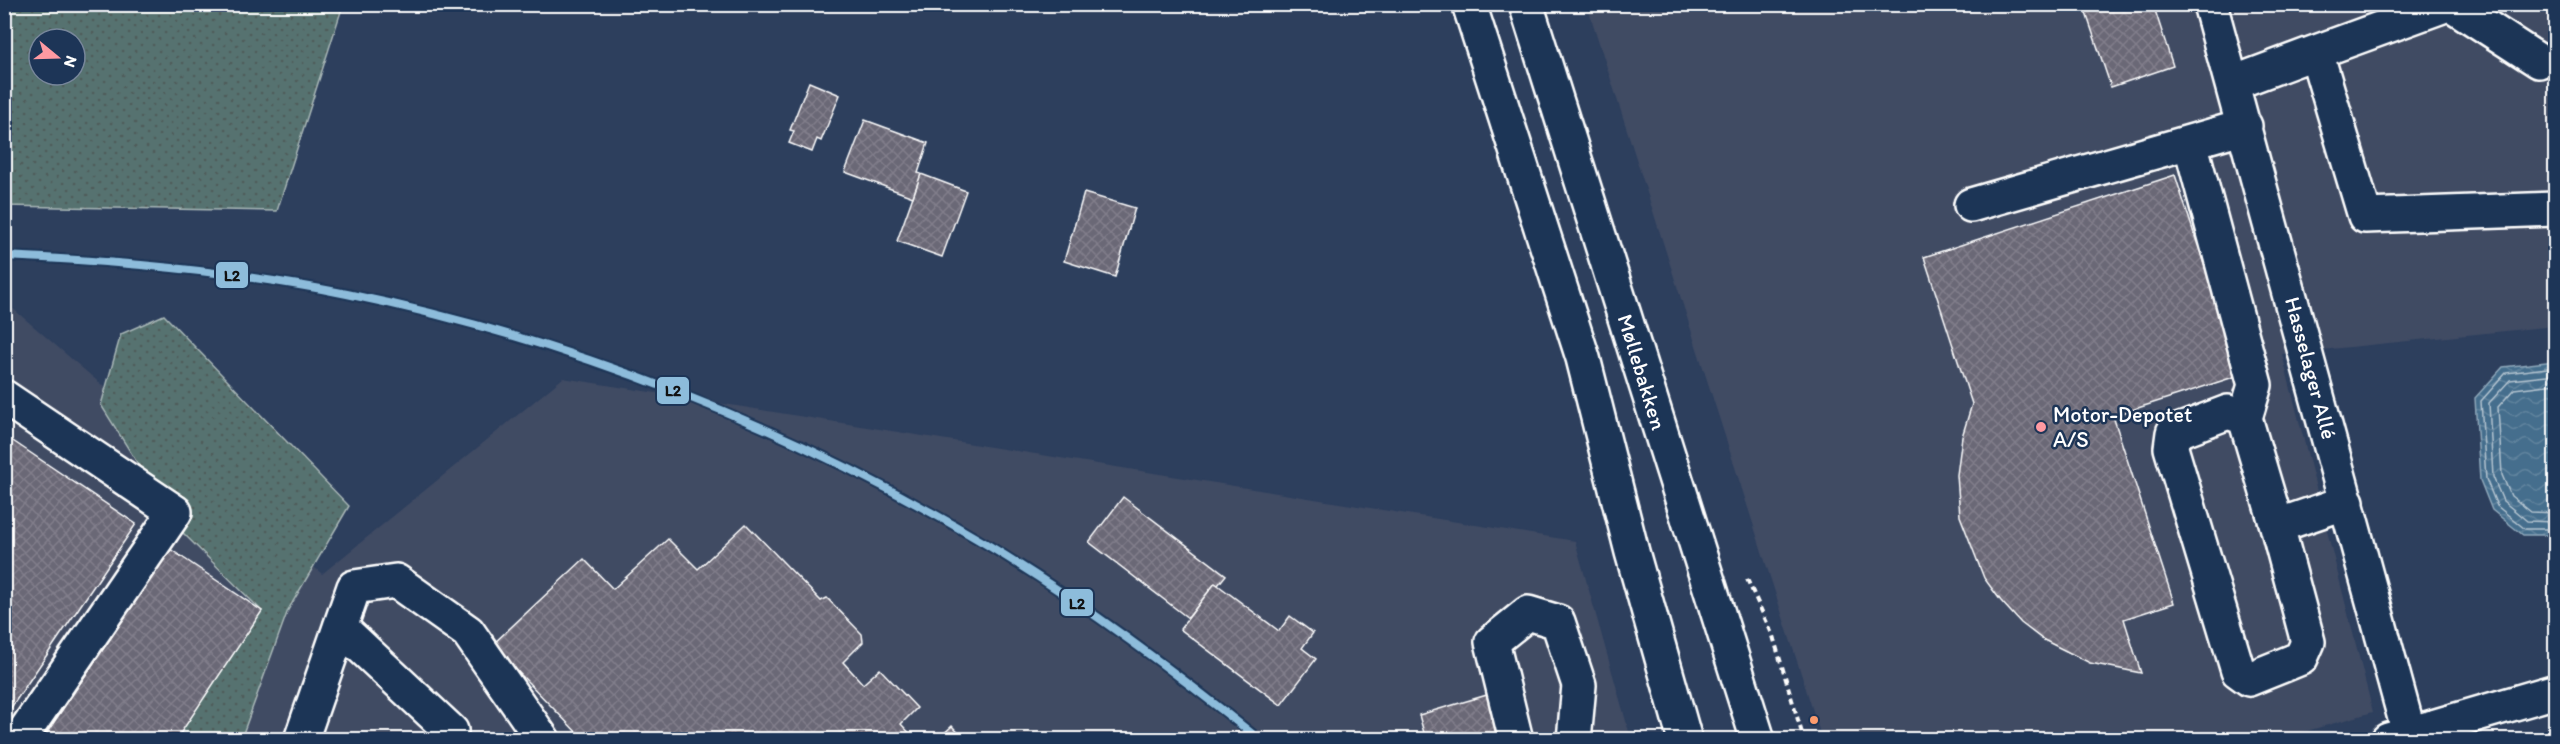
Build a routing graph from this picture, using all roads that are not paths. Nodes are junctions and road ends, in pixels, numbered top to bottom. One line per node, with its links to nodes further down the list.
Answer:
1 (1469, 4): 25 (main road)
2 (1527, 4): 26 (main road, Møllebakken)
3 (2210, 4): 7 (main road, Hasselager Allé)
4 (2450, 4): 5 (main road); 6 (main road)
5 (2316, 52): 7 (main road); 11 (main road)
6 (2539, 61)
7 (2233, 83): 8 (main road, Hasselager Allé)
8 (2245, 126): 9 (main road); 14 (main road, Hasselager Allé)
9 (2190, 142): 10 (main road); 13 (main road)
10 (1971, 205)
11 (2556, 209)
12 (4, 397): 19 (main road)
13 (2245, 417): 15 (main road); 15 (main road)
14 (2347, 502): 15 (main road); 18 (main road, Hasselager Allé)
15 (2277, 526)
16 (340, 627): 20 (main road); 21 (main road); 22 (main road)
17 (2556, 691): 18 (main road, Hasselager Allé)
18 (2399, 736)
19 (19, 740)
20 (301, 740)
21 (449, 740)
22 (543, 740)
23 (1516, 740): 24 (main road)
24 (1574, 740)
25 (1685, 740)
26 (1758, 740)

